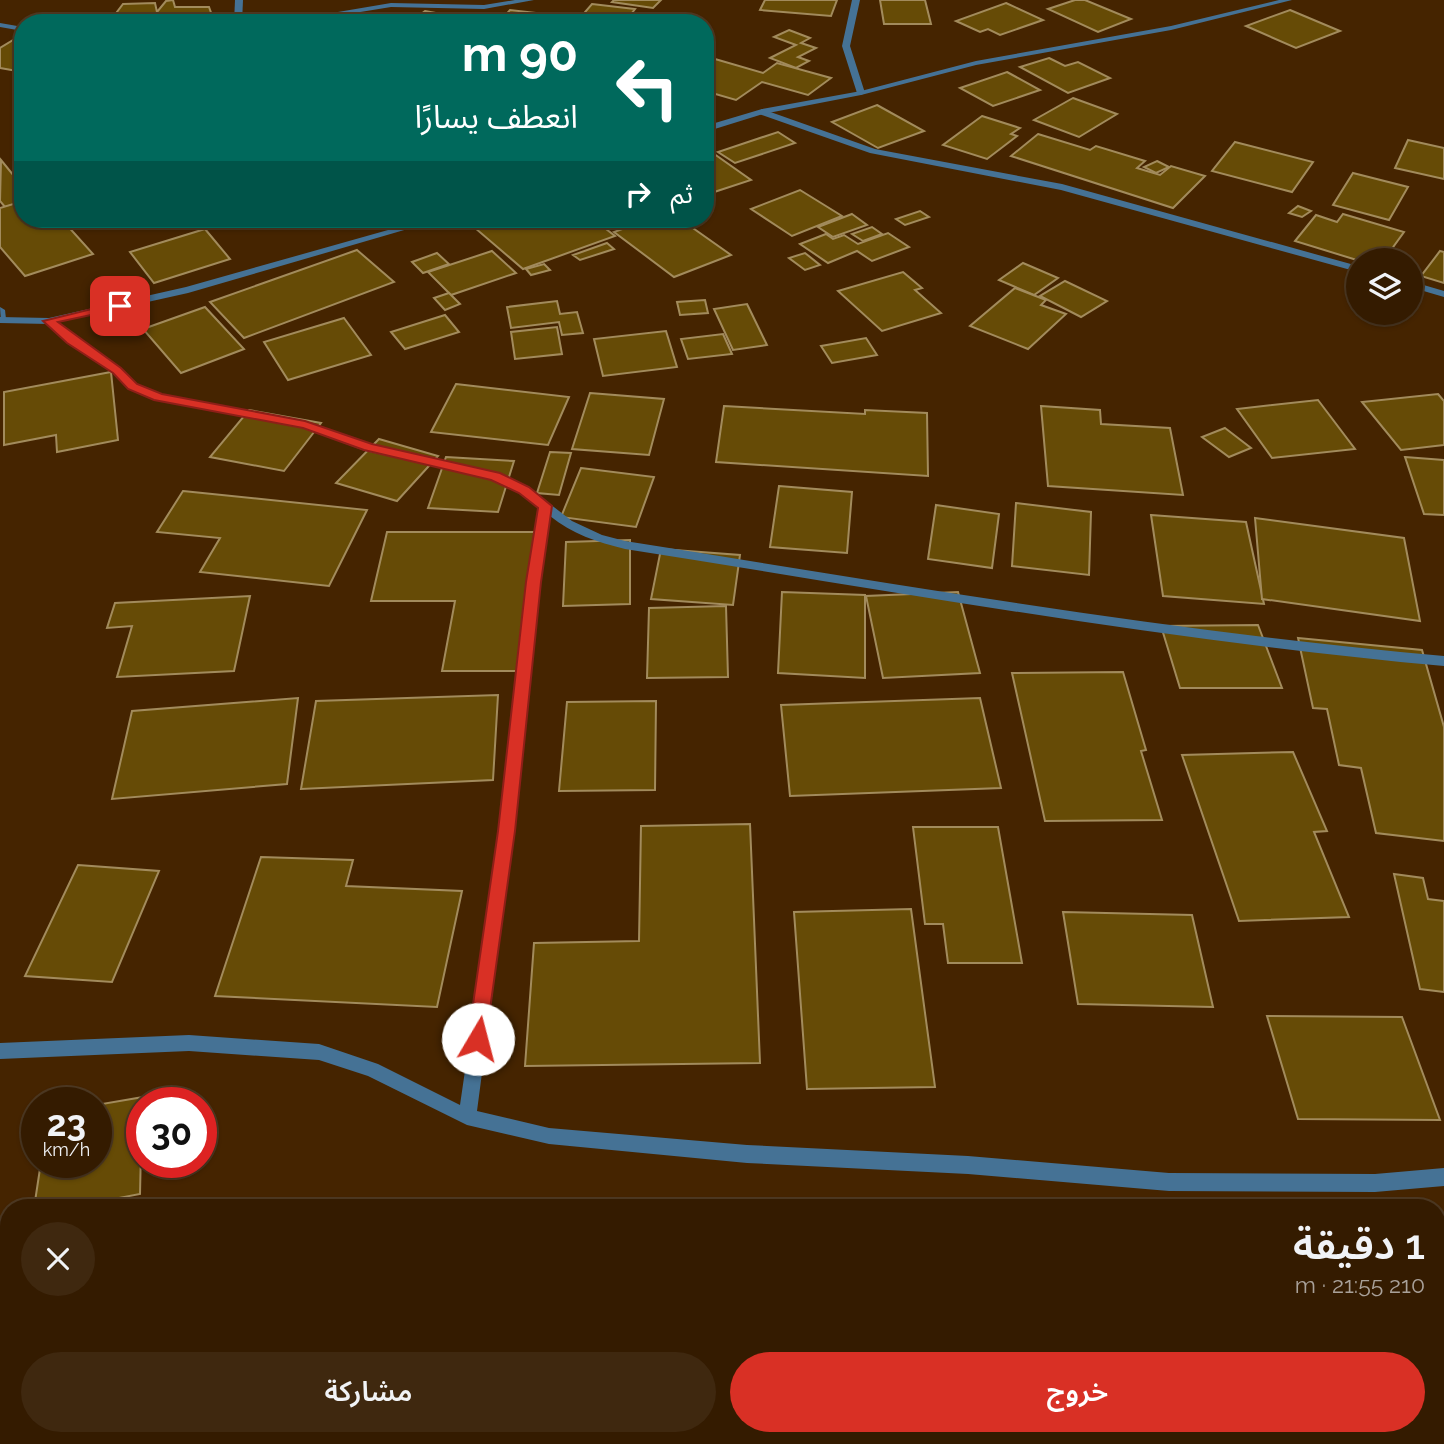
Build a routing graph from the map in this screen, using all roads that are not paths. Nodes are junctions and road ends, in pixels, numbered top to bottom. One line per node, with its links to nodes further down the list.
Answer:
1 (530, 0): 4 (street)
2 (856, 0): 5 (street)
3 (1288, 0): 5 (street)
4 (334, 14)
5 (861, 93): 6 (street)
6 (762, 112): 7 (street); 9 (street)
7 (714, 126)
8 (405, 228): 14 (street)
9 (1346, 266)
10 (1423, 288): 11 (street)
11 (1444, 294)
12 (0, 310): 13 (street)
13 (0, 319): 14 (street)
14 (49, 321): 15 (street)
15 (545, 506): 16 (street); 18 (street)
16 (1444, 661)
17 (0, 1051): 18 (street)
18 (467, 1118): 19 (street)
19 (1444, 1177)

